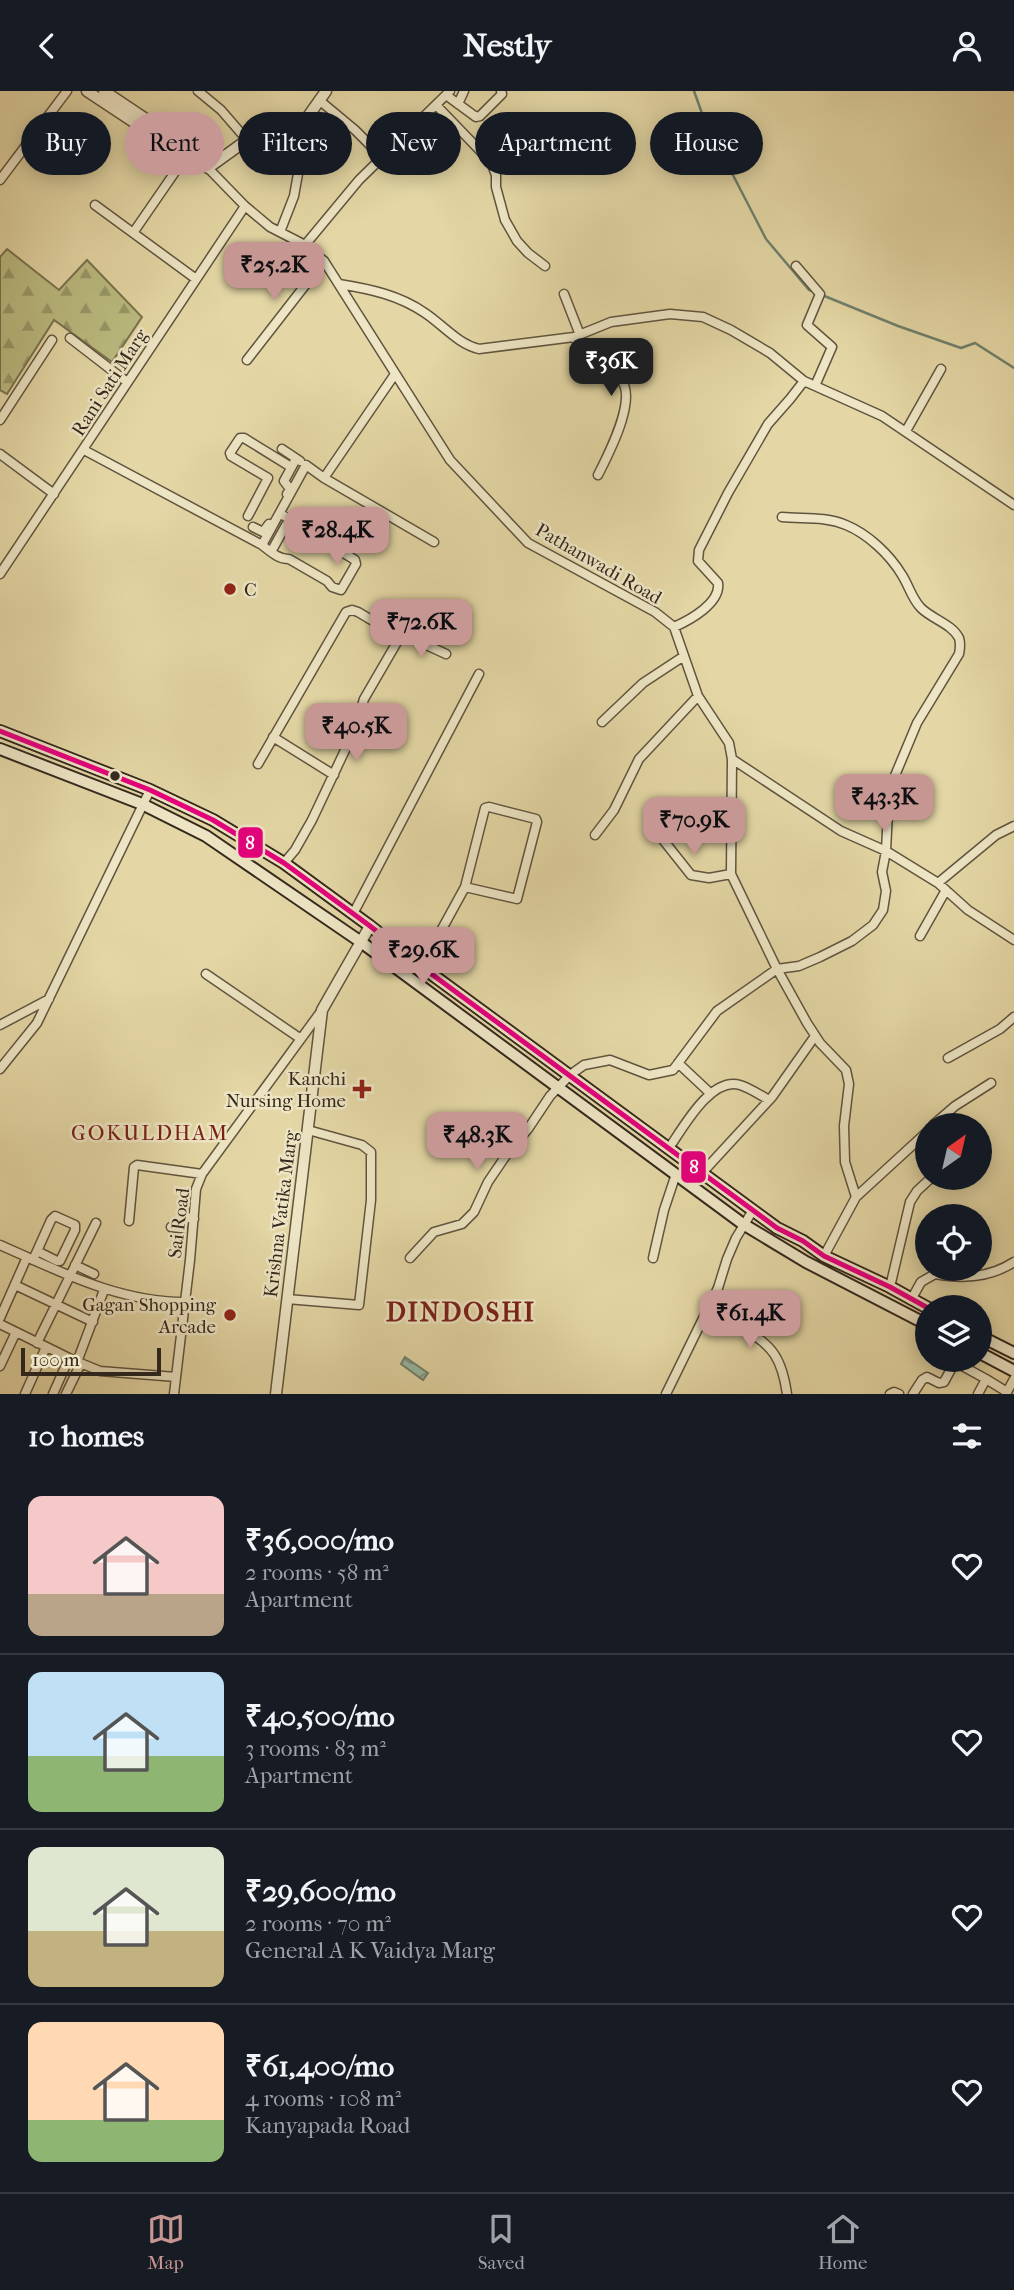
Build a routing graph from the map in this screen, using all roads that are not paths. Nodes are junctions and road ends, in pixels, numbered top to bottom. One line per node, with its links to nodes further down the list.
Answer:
1 (67, 91): 21 (street)
2 (87, 91): 7 (street)
3 (198, 91): 15 (street)
4 (464, 91): 9 (street)
5 (501, 91): 9 (street)
6 (448, 93): 9 (street); 10 (street)
7 (109, 95): 11 (street); 12 (street)
8 (323, 96): 13 (street); 16 (street)
9 (458, 104)
10 (436, 105): 14 (street); 28 (street)
11 (129, 112)
12 (135, 112)
13 (312, 112)
14 (429, 112)
15 (238, 130)
16 (366, 141)
17 (366, 173): 26 (street)
18 (173, 175): 25 (street)
19 (215, 175): 23 (street, Pathanwadi Road)
20 (298, 175): 24 (street)
21 (0, 180)
22 (95, 205): 25 (street)
23 (245, 207): 24 (street, Pathanwadi Road); 30 (street, Rani Sati Marg)
24 (280, 232): 26 (street, Pathanwadi Road)
25 (133, 233): 30 (street)
26 (305, 246): 27 (street, Pathanwadi Road)
27 (324, 261): 31 (street, Pathanwadi Road); 36 (street)
28 (545, 266)
29 (796, 266): 41 (street)
30 (196, 279): 40 (street, Rani Sati Marg)
31 (339, 284): 33 (street); 38 (street, Pathanwadi Road)
32 (564, 294): 33 (street)
33 (577, 336): 39 (street); 50 (street)
34 (70, 338): 40 (street)
35 (52, 340): 42 (street)
36 (247, 360)
37 (941, 369): 43 (street)
38 (395, 374): 51 (street); 63 (street, Pathanwadi Road)
39 (804, 380): 41 (street); 63 (street)
40 (127, 382): 45 (street, Rani Sati Marg)
41 (815, 386): 43 (street)
42 (0, 420)
43 (906, 431): 53 (street)
44 (282, 449): 47 (street)
45 (84, 450): 52 (street, Rani Sati Marg); 60 (street)
46 (0, 454): 52 (street)
47 (296, 459): 48 (street); 49 (street)
48 (306, 465): 51 (street); 54 (street)
49 (291, 467): 55 (street); 58 (street)
50 (598, 475)
51 (324, 478): 59 (street)
52 (52, 492): 62 (street, Rani Sati Marg)
53 (1014, 505)
54 (281, 514): 60 (street); 61 (street)
55 (248, 516)
56 (782, 517): 81 (street)
57 (286, 525): 61 (street)
58 (253, 527)
59 (434, 542)
60 (262, 545): 61 (street)
61 (271, 552)
62 (0, 574)
63 (674, 627): 66 (street, Pathanwadi Road)
64 (400, 637): 65 (street); 71 (street); 75 (street)
65 (446, 654)
66 (684, 656): 68 (street, Pathanwadi Road); 69 (street)
67 (479, 674): 87 (street)
68 (698, 696): 73 (street, Pathanwadi Road); 79 (street)
69 (602, 722)
70 (0, 731): 76 (main road)
71 (273, 737): 74 (street); 75 (street)
72 (0, 749): 77 (main road)
73 (732, 759): 81 (street); 83 (street, Pathanwadi Road)
74 (258, 764)
75 (334, 775): 82 (street)
76 (150, 790): 77 (street); 82 (main road)
77 (142, 804): 91 (main road); 95 (street)
78 (1014, 826): 84 (street)
79 (595, 835)
80 (660, 836): 83 (street)
81 (886, 851): 84 (street); 92 (street)
82 (284, 863): 87 (main road)
83 (731, 874): 92 (street, Pathanwadi Road)
84 (938, 883): 86 (street)
85 (465, 887): 85 (street); 93 (street)
86 (946, 890): 89 (street); 90 (street)
87 (353, 914): 88 (main road)
88 (370, 926): 91 (street, Krishna Vatika Marg); 93 (main road)
89 (920, 936)
90 (1014, 940)
91 (360, 941): 96 (street, Krishna Vatika Marg); 106 (main road)
92 (777, 969): 99 (street, Pathanwadi Road); 102 (street)
93 (426, 970): 104 (main road)
94 (206, 974): 100 (street)
95 (49, 999): 98 (street); 103 (street)
96 (322, 1010): 100 (street, Sai Road); 110 (street, Krishna Vatika Marg)
97 (1014, 1017): 101 (street)
98 (0, 1025)
99 (816, 1036): 108 (street); 117 (street, Pathanwadi Road)
100 (301, 1039): 114 (street, Sai Road)
101 (948, 1058)
102 (678, 1063): 104 (street); 107 (street)
103 (0, 1069)
104 (570, 1075): 106 (street); 112 (main road)
105 (991, 1083): 109 (street)
106 (557, 1088): 115 (main road); 127 (street)
107 (710, 1093): 108 (street); 112 (street)
108 (769, 1100): 113 (street)
109 (947, 1113)
110 (308, 1130): 136 (street, Krishna Vatika Marg); 136 (street)
111 (915, 1143): 117 (street)
112 (668, 1148): 113 (main road)
113 (702, 1173): 118 (main road)
114 (202, 1174): 119 (street, Sai Road); 120 (street)
115 (676, 1174): 122 (main road); 128 (street)
116 (918, 1190): 134 (street)
117 (856, 1196): 126 (street)
118 (753, 1210): 122 (street); 126 (main road)
119 (188, 1215): 123 (street); 138 (street, Sai Road)
120 (129, 1221)
121 (96, 1223): 130 (street)
122 (743, 1224): 141 (street); 143 (main road)
123 (171, 1227)
124 (0, 1245): 125 (street)
125 (32, 1256): 125 (street); 132 (street); 133 (street)
126 (824, 1256): 134 (main road)
127 (410, 1258)
128 (653, 1258)
129 (1014, 1262): 137 (street)
130 (75, 1265): 131 (street); 132 (street)
131 (94, 1274)
132 (69, 1276): 135 (street); 140 (street)
133 (15, 1285): 140 (street); 142 (street)
134 (890, 1287): 137 (main road)
135 (104, 1290): 138 (street); 144 (street)
136 (287, 1299): 165 (street, Krishna Vatika Marg)
137 (911, 1300): 139 (main road)
138 (184, 1301): 157 (street, Sai Road)
139 (915, 1302)
140 (55, 1305): 144 (street); 148 (street)
141 (705, 1313): 166 (street); 167 (street)
142 (0, 1318)
143 (915, 1318)
144 (93, 1322): 152 (street)
145 (0, 1324): 146 (street)
146 (16, 1332): 148 (street); 153 (street)
147 (992, 1342): 150 (main road)
148 (37, 1343): 149 (street)
149 (46, 1347): 152 (street); 161 (street)
150 (1014, 1353)
151 (992, 1359): 154 (main road)
152 (75, 1361): 157 (street); 162 (street); 163 (street)
153 (0, 1366)
154 (1014, 1371)
155 (950, 1372): 170 (street)
156 (974, 1372): 158 (street)
157 (176, 1377): 164 (street, Sai Road)
158 (986, 1379): 160 (street); 171 (street)
159 (1014, 1379): 160 (street)
160 (1007, 1393)
161 (25, 1394)
162 (53, 1394)
163 (66, 1394)
164 (174, 1394)
165 (276, 1394)
166 (666, 1394)
167 (787, 1394)
168 (890, 1394): 169 (street)
169 (899, 1394)
170 (913, 1394)
171 (978, 1394)

